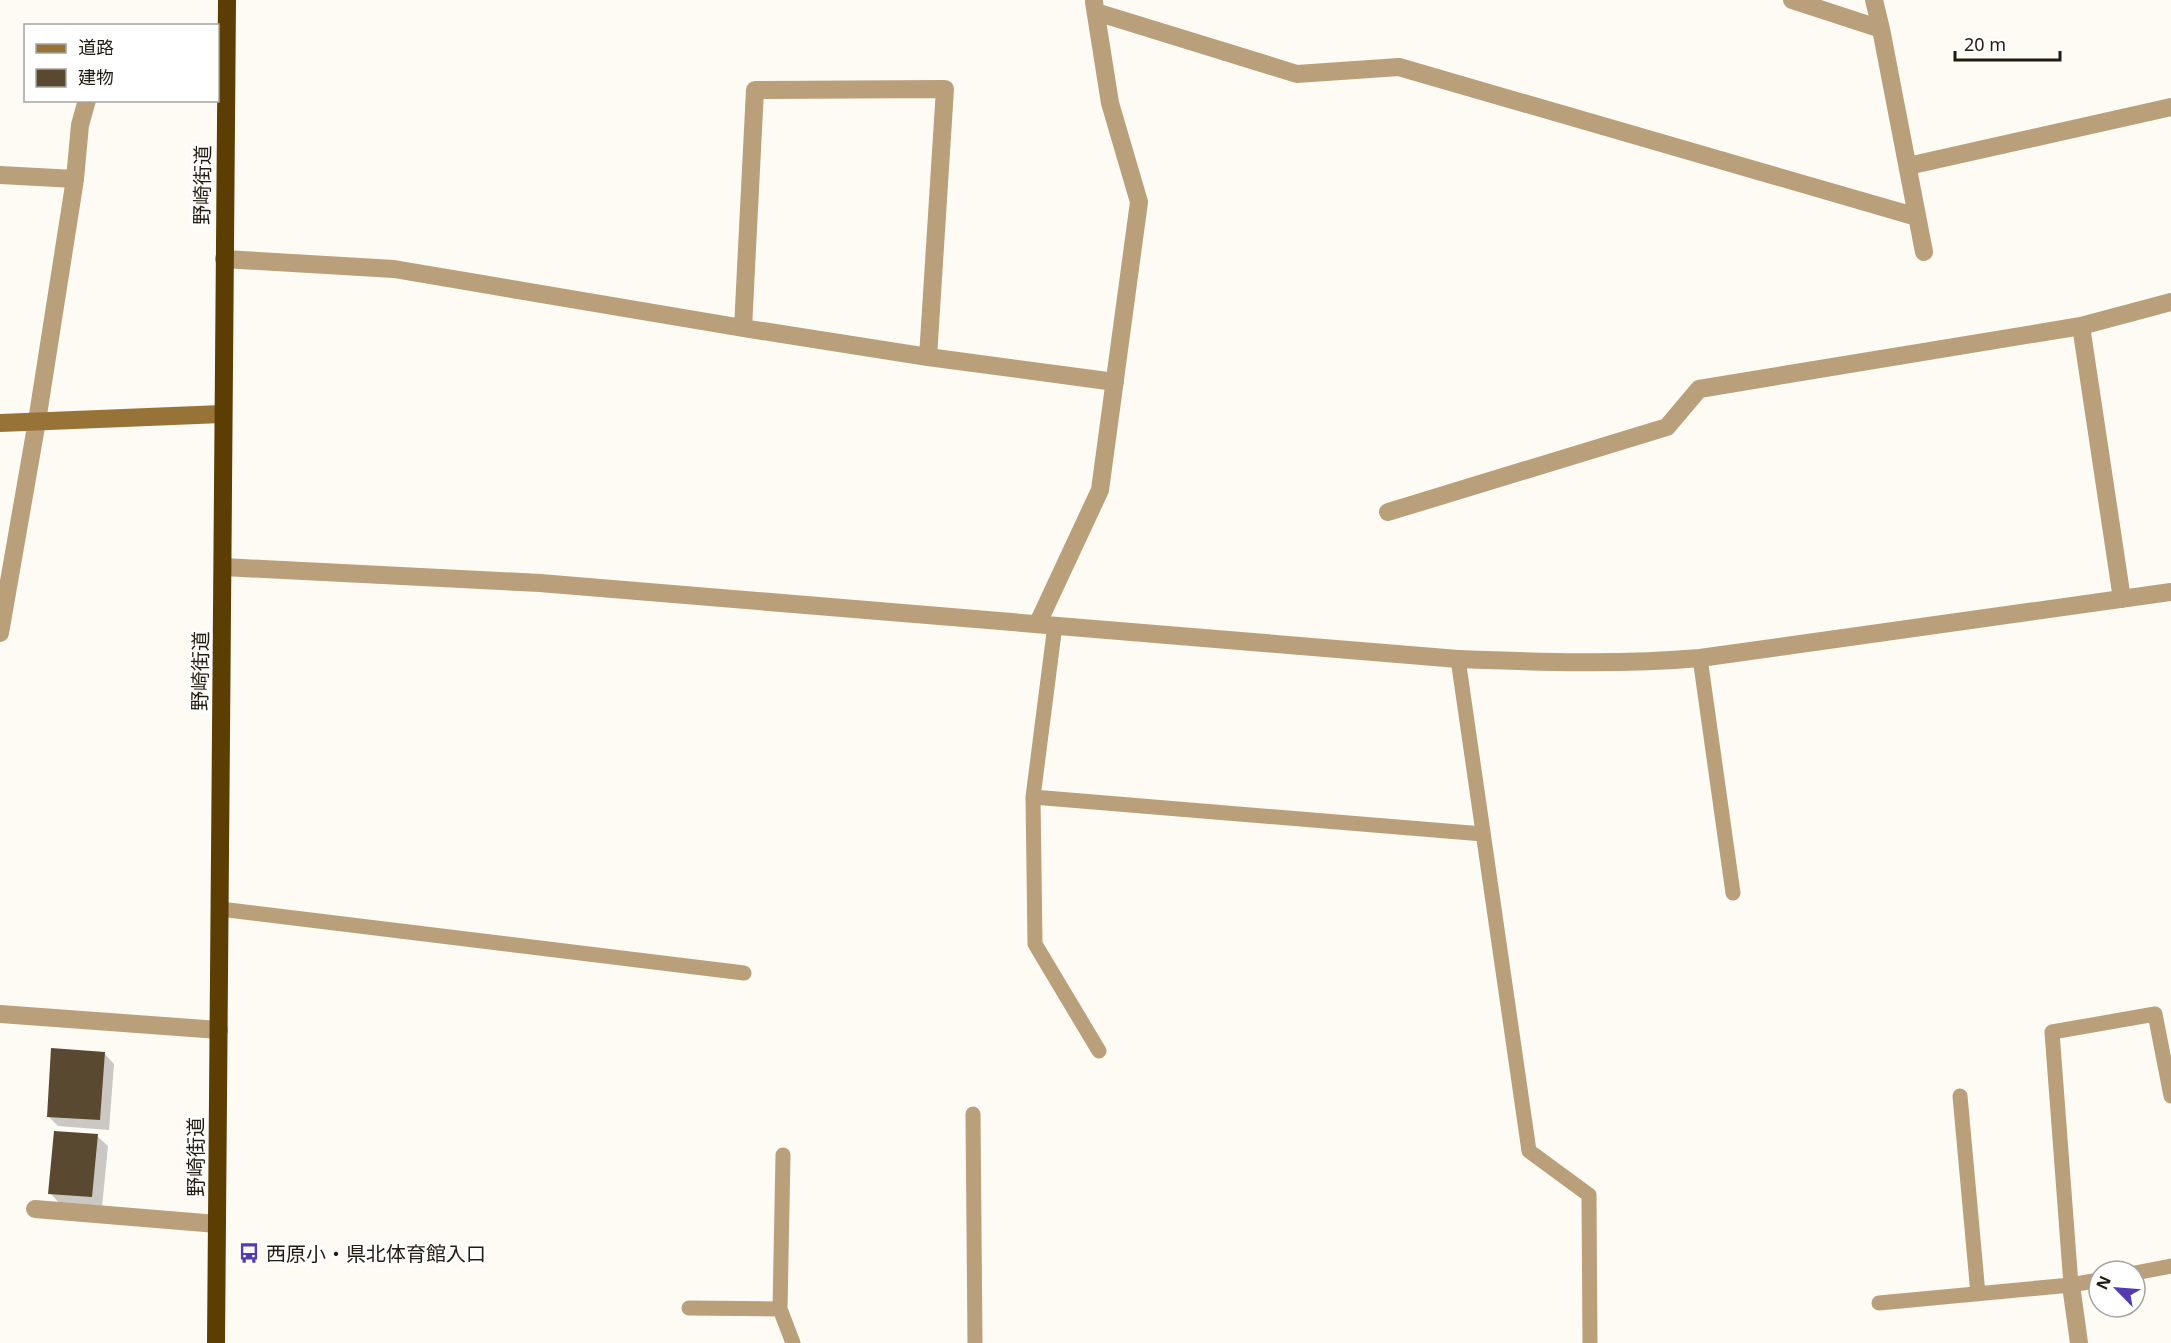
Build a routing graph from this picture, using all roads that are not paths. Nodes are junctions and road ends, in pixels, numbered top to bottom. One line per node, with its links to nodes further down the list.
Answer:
1 (227, 0): 13 (highway, 野崎街道)
2 (1792, 0): 5 (street)
3 (1874, 0): 5 (street)
4 (1095, 6): 11 (street); 18 (street)
5 (1881, 29): 8 (street)
6 (86, 102): 10 (street)
7 (2171, 107): 8 (street)
8 (1908, 166): 11 (street)
9 (0, 175): 10 (street)
10 (75, 179): 20 (street)
11 (1917, 217): 12 (street)
12 (1924, 252)
13 (224, 259): 16 (street); 19 (highway, 野崎街道)
14 (2171, 302): 15 (street)
15 (2080, 326): 22 (street); 25 (street)
16 (743, 328): 17 (street); 17 (street)
17 (928, 357): 18 (street)
18 (1115, 382): 26 (street)
19 (222, 414): 20 (street); 23 (highway, 野崎街道)
20 (37, 421): 21 (street); 27 (street)
21 (0, 423)
22 (1389, 512)
23 (223, 567): 26 (street); 33 (highway, 野崎街道)
24 (2171, 592): 25 (street)
25 (2122, 599): 28 (street)
26 (1047, 624): 29 (street); 30 (lane)
27 (0, 633)
28 (1700, 658): 29 (street); 32 (lane)
29 (1458, 659): 31 (lane)
30 (1033, 797): 31 (lane); 37 (lane)
31 (1483, 834): 55 (lane)
32 (1733, 893)
33 (220, 909): 34 (lane); 36 (highway, 野崎街道)
34 (744, 973)
35 (0, 1014): 36 (street)
36 (219, 1030): 43 (highway, 野崎街道)
37 (1099, 1051)
38 (1960, 1096): 48 (lane)
39 (2171, 1096): 47 (lane)
40 (973, 1114): 54 (lane)
41 (783, 1155): 51 (lane)
42 (35, 1209): 43 (street)
43 (217, 1224): 52 (highway, 野崎街道)
44 (2171, 1266): 45 (lane)
45 (2147, 1271)
46 (2087, 1282): 47 (lane)
47 (2072, 1285): 48 (lane); 56 (street)
48 (1978, 1294): 49 (lane)
49 (1879, 1303)
50 (689, 1308): 51 (lane)
51 (780, 1309): 53 (lane)
52 (216, 1343)
53 (793, 1343)
54 (975, 1343)
55 (1590, 1343)
56 (2079, 1343)

